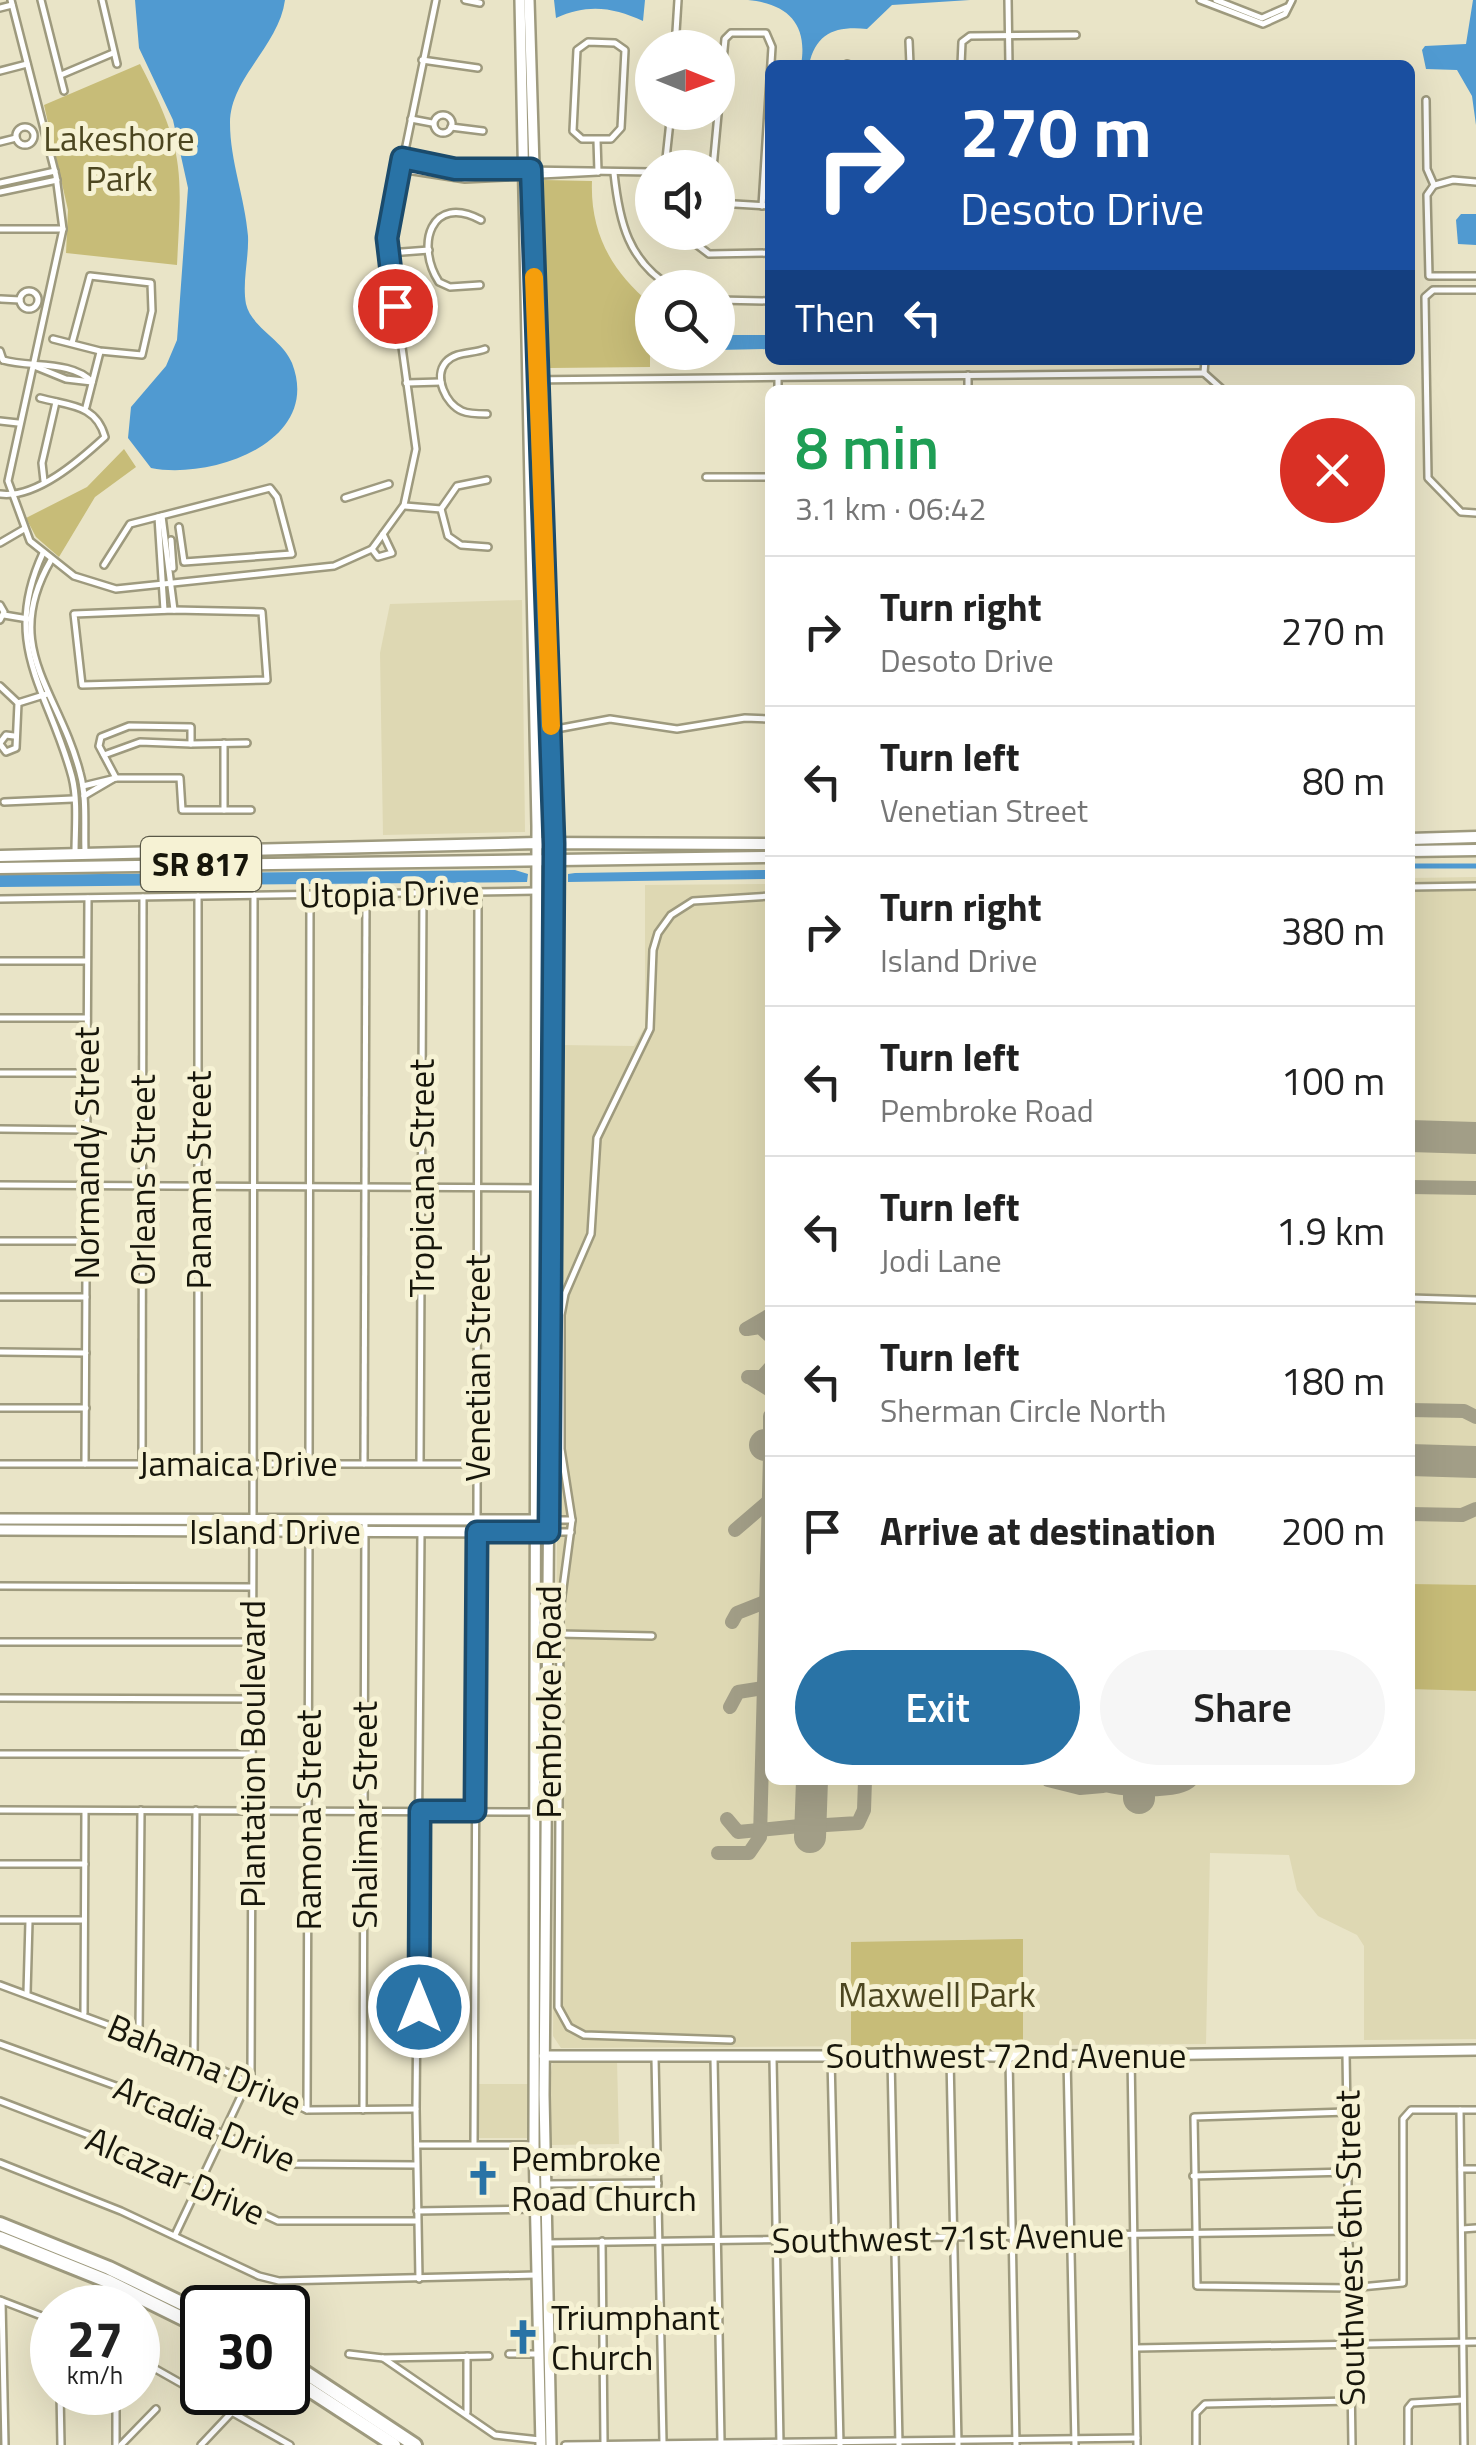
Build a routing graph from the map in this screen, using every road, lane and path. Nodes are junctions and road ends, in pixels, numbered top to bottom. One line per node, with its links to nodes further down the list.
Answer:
1 (42, 0): 30 (street)
2 (102, 0): 20 (street)
3 (436, 0): 21 (street)
4 (465, 0): 12 (street)
5 (520, 0): 50 (main road, Pembroke Road)
6 (529, 0): 50 (main road, Pembroke Road)
7 (678, 0): 16 (street)
8 (1008, 0): 18 (street)
9 (1201, 0): 15 (street)
10 (1216, 0): 15 (street)
11 (11, 3): 14 (street); 26 (street)
12 (480, 3)
13 (1291, 3): 15 (street)
14 (0, 8)
15 (1272, 19)
16 (676, 30)
17 (1076, 35): 18 (street)
18 (1010, 36): 24 (street); 25 (street)
19 (909, 41): 23 (street)
20 (113, 53): 27 (street); 30 (street)
21 (422, 60): 28 (street); 33 (street)
22 (771, 60): 42 (street)
23 (910, 60)
24 (961, 60)
25 (1008, 60)
26 (26, 64): 29 (street); 36 (street)
27 (117, 64)
28 (478, 68)
29 (0, 71)
30 (61, 74): 31 (street)
31 (64, 91)
32 (1426, 100): 54 (street)
33 (411, 118): 34 (street); 43 (street)
34 (434, 124): 35 (street); 35 (street)
35 (451, 127): 37 (street)
36 (45, 131): 38 (street); 46 (street)
37 (482, 131)
38 (34, 134): 39 (street); 39 (street)
39 (16, 138): 41 (street)
40 (597, 140): 40 (street); 47 (street)
41 (0, 142)
42 (715, 150)
43 (402, 158): 45 (street); 50 (street)
44 (765, 158): 57 (street)
45 (400, 169): 50 (street); 63 (street)
46 (55, 171): 51 (street); 53 (street)
47 (598, 172): 49 (street); 50 (street)
48 (635, 172): 49 (street)
49 (614, 173): 65 (street)
50 (527, 174): 87 (main road, Pembroke Road)
51 (57, 180): 55 (street); 60 (street)
52 (1476, 182): 54 (street)
53 (0, 183)
54 (1434, 185): 66 (street)
55 (0, 192)
56 (735, 204): 57 (street)
57 (762, 206)
58 (481, 220): 61 (street)
59 (0, 229): 60 (street)
60 (63, 229): 74 (street)
61 (428, 250): 63 (street); 67 (street)
62 (704, 250): 64 (street)
63 (388, 253): 90 (street)
64 (765, 253)
65 (646, 270)
66 (1476, 276)
67 (480, 285)
68 (1476, 290): 111 (street)
69 (0, 297): 70 (street)
70 (20, 300): 73 (street); 73 (street)
71 (735, 300): 72 (street)
72 (765, 301)
73 (38, 302): 74 (street)
74 (48, 304): 82 (street)
75 (53, 338): 76 (street)
76 (72, 343): 79 (street); 79 (street)
77 (485, 350): 89 (street)
78 (0, 351): 80 (street)
79 (100, 352): 88 (street)
80 (1, 362): 82 (street)
81 (1205, 365): 83 (street)
82 (34, 366): 84 (street); 99 (street)
83 (1204, 373): 85 (street); 93 (street)
84 (64, 374): 88 (street); 88 (street)
85 (968, 376): 86 (street); 92 (street)
86 (778, 378): 87 (street); 91 (street)
87 (531, 380): 113 (main road, Pembroke Road); 114 (main road, Pembroke Road)
88 (92, 382): 96 (street)
89 (441, 382): 90 (street); 97 (street)
90 (406, 383): 109 (street)
91 (778, 385)
92 (968, 385)
93 (1217, 385)
94 (40, 398): 95 (street)
95 (56, 402): 96 (street); 104 (street)
96 (86, 407): 104 (street)
97 (487, 414)
98 (0, 421): 99 (street)
99 (18, 423): 100 (street)
100 (4, 475): 107 (street)
101 (706, 477): 102 (street)
102 (765, 477)
103 (486, 480): 110 (street)
104 (44, 481): 107 (street)
105 (389, 484): 108 (street)
106 (0, 494): 107 (street)
107 (13, 496): 116 (street)
108 (345, 498)
109 (404, 505): 110 (street); 117 (street)
110 (441, 509): 120 (street)
111 (1476, 513)
112 (160, 516): 115 (street); 118 (street); 123 (street); 125 (street)
113 (528, 518): 114 (main road); 157 (main road, Pembroke Road)
114 (542, 518): 140 (main road, Pembroke Road)
115 (179, 527)
116 (24, 529): 119 (street); 122 (street)
117 (383, 534): 121 (street); 121 (street)
118 (167, 536): 123 (street); 126 (street)
119 (0, 543)
120 (488, 547)
121 (372, 549): 127 (street)
122 (43, 553): 124 (street); 132 (street)
123 (166, 556): 126 (street); 127 (street)
124 (51, 560): 127 (street); 133 (street)
125 (104, 565)
126 (171, 570): 127 (street)
127 (168, 585): 129 (street); 130 (street)
128 (0, 606): 131 (street)
129 (164, 610): 130 (street); 130 (street)
130 (174, 610)
131 (2, 618): 132 (street)
132 (19, 618): 133 (street); 137 (street)
133 (28, 619): 136 (street)
134 (1, 676): 135 (street)
135 (0, 685): 138 (street)
136 (47, 694): 137 (street); 148 (street)
137 (39, 696): 138 (street); 151 (street)
138 (18, 703): 141 (street)
139 (765, 720): 140 (street)
140 (551, 730): 158 (main road, Pembroke Road)
141 (14, 736): 142 (street); 142 (street)
142 (0, 743)
143 (224, 743): 144 (street); 145 (street); 153 (street)
144 (247, 743)
145 (191, 744): 146 (street); 146 (street)
146 (104, 755): 147 (street)
147 (116, 778): 148 (street); 150 (street); 153 (street)
148 (82, 786): 150 (street)
149 (0, 794): 152 (street)
150 (84, 796): 151 (street); 163 (street)
151 (74, 799): 152 (street); 163 (street)
152 (2, 806)
153 (224, 810): 154 (street)
154 (252, 810)
155 (1476, 838): 156 (main road)
156 (1415, 839)
157 (537, 843): 158 (main road, SR 817); 160 (main road, SR 817); 166 (main road, Pembroke Road)
158 (554, 844): 159 (main road, SR 817); 167 (main road, Pembroke Road)
159 (765, 844)
160 (380, 847): 163 (main road, SR 817); 168 (main road)
161 (1476, 850): 162 (main road)
162 (1415, 851)
163 (80, 855): 164 (main road, SR 817)
164 (0, 856)
165 (765, 857): 167 (main road, SR 817)
166 (537, 858): 167 (main road, SR 817); 168 (main road, SR 817); 172 (main road, Pembroke Road)
167 (554, 859): 200 (main road, Pembroke Road)
168 (299, 862): 169 (main road, SR 817)
169 (0, 868)
170 (1476, 886): 171 (street)
171 (1415, 887)
172 (537, 891): 174 (street, Utopia Drive); 200 (main road, Pembroke Road)
173 (422, 892): 174 (street, Utopia Drive); 175 (street, Utopia Drive); 198 (street, Tropicana Street)
174 (478, 892): 199 (street, Venetian Street)
175 (366, 893): 176 (street, Utopia Drive); 197 (street)
176 (310, 894): 177 (street, Utopia Drive); 196 (street)
177 (254, 895): 179 (street, Utopia Drive); 195 (street, Plantation Boulevard)
178 (143, 896): 179 (street, Utopia Drive); 181 (street, Utopia Drive); 194 (street, Orleans Street)
179 (198, 896): 193 (street, Panama Street)
180 (765, 896): 223 (street)
181 (88, 898): 182 (street, Utopia Drive); 184 (street, Normandy Street)
182 (0, 899)
183 (0, 961): 184 (street)
184 (87, 962): 186 (street, Normandy Street)
185 (0, 1018): 186 (street)
186 (87, 1018): 188 (street, Normandy Street)
187 (0, 1073): 188 (street)
188 (87, 1073): 190 (street, Normandy Street)
189 (0, 1129): 190 (street)
190 (87, 1130): 192 (street, Normandy Street)
191 (0, 1185): 192 (street)
192 (86, 1185): 194 (street); 202 (street, Normandy Street)
193 (198, 1185): 194 (street); 195 (street); 215 (street, Panama Street)
194 (142, 1186): 214 (street, Orleans Street)
195 (254, 1186): 196 (street); 216 (street, Plantation Boulevard)
196 (310, 1186): 197 (street); 211 (street)
197 (366, 1186): 198 (street); 217 (street)
198 (421, 1186): 199 (street); 218 (street, Tropicana Street)
199 (477, 1186): 200 (street); 219 (street, Venetian Street)
200 (543, 1188): 221 (main road, Pembroke Road); 222 (main road, Pembroke Road)
201 (0, 1241): 202 (street)
202 (86, 1241): 204 (street, Normandy Street)
203 (0, 1297): 204 (street)
204 (86, 1297): 208 (street, Normandy Street)
205 (1415, 1298): 206 (street)
206 (1476, 1300)
207 (0, 1352): 208 (street)
208 (86, 1353): 210 (street, Normandy Street)
209 (0, 1408): 210 (street)
210 (86, 1408): 213 (street, Normandy Street)
211 (309, 1463): 216 (street, Jamaica Drive); 217 (street, Jamaica Drive)
212 (0, 1464): 213 (street, Jamaica Drive)
213 (85, 1464): 214 (street, Jamaica Drive)
214 (142, 1464): 215 (street, Jamaica Drive)
215 (198, 1464): 216 (street, Jamaica Drive)
216 (253, 1464): 224 (street, Plantation Boulevard)
217 (364, 1464): 218 (street, Jamaica Drive)
218 (420, 1464): 219 (street, Jamaica Drive)
219 (476, 1464): 226 (street, Venetian Street)
220 (0, 1520): 224 (main road, Island Drive)
221 (537, 1520): 222 (main road, Island Drive); 226 (main road, Island Drive); 230 (main road, Pembroke Road)
222 (549, 1520): 223 (street); 231 (main road, Pembroke Road)
223 (572, 1520): 232 (street)
224 (253, 1526): 225 (main road, Island Drive); 227 (main road, Island Drive); 228 (main road, Island Drive); 234 (street, Plantation Boulevard)
225 (364, 1526): 226 (main road, Island Drive); 228 (main road, Island Drive); 229 (main road, Island Drive); 248 (street, Shalimar Street)
226 (477, 1526): 229 (main road, Island Drive); 230 (main road, Island Drive); 251 (street, Venetian Street)
227 (0, 1530)
228 (309, 1530): 249 (street, Ramona Street)
229 (421, 1531): 250 (street)
230 (537, 1532): 231 (main road, Island Drive); 252 (main road, Pembroke Road)
231 (549, 1532): 232 (street); 256 (main road, Pembroke Road)
232 (572, 1532): 235 (street)
233 (0, 1586): 234 (street)
234 (252, 1586): 238 (street, Plantation Boulevard)
235 (559, 1634): 236 (street); 265 (street)
236 (652, 1636)
237 (0, 1642): 238 (street)
238 (252, 1642): 240 (street, Plantation Boulevard)
239 (0, 1698): 240 (street)
240 (252, 1699): 242 (street, Plantation Boulevard)
241 (0, 1754): 242 (street)
242 (252, 1754): 247 (street, Plantation Boulevard)
243 (0, 1810): 244 (street)
244 (85, 1810): 245 (street); 254 (street)
245 (141, 1810): 246 (street); 264 (street)
246 (196, 1810): 247 (street); 279 (street)
247 (252, 1810): 249 (street); 280 (street, Plantation Boulevard)
248 (364, 1810): 249 (street); 250 (street); 283 (street, Shalimar Street)
249 (308, 1811): 282 (street, Ramona Street)
250 (420, 1811): 251 (street); 284 (street)
251 (475, 1811): 252 (street); 289 (street, Venetian Street)
252 (535, 1812): 255 (main road, Pembroke Road); 256 (main road)
253 (0, 1864): 254 (street)
254 (84, 1864): 259 (street)
255 (535, 1879): 260 (main road); 270 (main road, Pembroke Road)
256 (547, 1882): 260 (main road, Pembroke Road)
257 (0, 1920): 258 (street)
258 (29, 1920): 259 (street); 262 (street)
259 (84, 1920): 263 (street)
260 (546, 1936): 270 (main road, Pembroke Road)
261 (0, 1985): 262 (street, Bahama Drive)
262 (27, 1993): 263 (street, Bahama Drive)
263 (84, 2013): 264 (street, Bahama Drive)
264 (139, 2034): 279 (street, Bahama Drive)
265 (731, 2040)
266 (0, 2044): 288 (street, Arcadia Drive)
267 (1476, 2050): 268 (main road, Southwest 72nd Avenue)
268 (1346, 2051): 269 (main road, Southwest 72nd Avenue); 287 (street, Southwest 6th Street)
269 (1130, 2055): 278 (main road, Southwest 72nd Avenue); 311 (street)
270 (541, 2056): 271 (main road, Southwest 72nd Avenue); 290 (main road, Pembroke Road); 300 (main road, Pembroke Road)
271 (655, 2056): 272 (main road, Southwest 72nd Avenue); 299 (street)
272 (714, 2056): 273 (main road, Southwest 72nd Avenue); 319 (street)
273 (772, 2056): 274 (main road, Southwest 72nd Avenue); 316 (street)
274 (831, 2056): 275 (main road, Southwest 72nd Avenue); 317 (street)
275 (892, 2056): 276 (main road, Southwest 72nd Avenue); 318 (street)
276 (950, 2056): 277 (main road, Southwest 72nd Avenue); 314 (street)
277 (1008, 2056): 278 (main road, Southwest 72nd Avenue); 312 (street)
278 (1067, 2056): 313 (street)
279 (194, 2057): 280 (street, Bahama Drive)
280 (248, 2082): 282 (street, Bahama Drive); 288 (street, Plantation Boulevard)
281 (0, 2102): 298 (street, Alcazar Drive)
282 (308, 2110): 283 (street, Bahama Drive)
283 (363, 2110): 284 (street, Bahama Drive)
284 (416, 2110): 291 (street)
285 (1460, 2110): 286 (street); 295 (street); 328 (street)
286 (1476, 2110)
287 (1347, 2112): 296 (street, Southwest 6th Street); 297 (street)
288 (224, 2132): 293 (street, Arcadia Drive); 298 (street, Plantation Boulevard)
289 (474, 2144): 290 (street); 291 (street)
290 (534, 2144): 301 (main road, Pembroke Road); 303 (main road)
291 (417, 2145): 293 (street)
292 (0, 2164): 310 (street)
293 (416, 2165): 302 (street)
294 (1476, 2168): 295 (street)
295 (1461, 2169): 306 (street)
296 (1348, 2172): 297 (street); 308 (street, Southwest 6th Street)
297 (1193, 2176): 309 (street)
298 (200, 2183): 304 (street, Alcazar Drive); 310 (street, Plantation Boulevard)
299 (658, 2183): 300 (street); 321 (street)
300 (546, 2184): 303 (main road, Pembroke Road)
301 (535, 2209): 302 (street); 323 (main road, Pembroke Road); 325 (main road)
302 (417, 2211): 304 (street)
303 (546, 2214): 322 (main road, Pembroke Road)
304 (417, 2222): 324 (street)
305 (0, 2224): 330 (highway)
306 (1462, 2228): 307 (street); 326 (street)
307 (1476, 2228)
308 (1348, 2232): 309 (street, Southwest 71st Avenue); 328 (street, Southwest 6th Street)
309 (1193, 2234): 311 (street, Southwest 71st Avenue); 328 (street)
310 (175, 2235): 324 (street)
311 (1134, 2235): 313 (street, Southwest 71st Avenue); 336 (street)
312 (1012, 2236): 313 (street, Southwest 71st Avenue); 314 (street, Southwest 71st Avenue); 356 (street)
313 (1070, 2236): 357 (street)
314 (953, 2237): 318 (street, Southwest 71st Avenue); 355 (street)
315 (0, 2238): 332 (highway)
316 (775, 2238): 317 (street, Southwest 71st Avenue); 319 (street, Southwest 71st Avenue); 359 (street)
317 (836, 2238): 318 (street, Southwest 71st Avenue); 360 (street)
318 (895, 2238): 354 (street)
319 (716, 2239): 321 (street, Southwest 71st Avenue); 364 (street)
320 (602, 2240): 321 (street, Southwest 71st Avenue); 322 (street, Southwest 71st Avenue); 362 (street)
321 (659, 2240): 363 (street)
322 (547, 2243): 325 (main road, Pembroke Road)
323 (536, 2274): 324 (street); 339 (main road, Pembroke Road)
324 (419, 2279)
325 (548, 2280): 339 (main road, Pembroke Road)
326 (1463, 2286): 327 (street); 333 (street)
327 (1476, 2286)
328 (1350, 2288): 335 (street, Southwest 6th Street)
329 (1, 2300): 331 (street); 365 (street)
330 (180, 2302)
331 (30, 2311)
332 (180, 2317)
333 (1462, 2342): 334 (street); 335 (street); 345 (street)
334 (1476, 2342)
335 (1351, 2344): 336 (street); 346 (street, Southwest 6th Street)
336 (1136, 2348): 358 (street)
337 (349, 2354): 342 (street)
338 (509, 2354): 339 (street)
339 (544, 2354): 361 (main road, Pembroke Road)
340 (466, 2356): 341 (street); 342 (street); 347 (street)
341 (490, 2356)
342 (383, 2358): 347 (street)
343 (310, 2375): 372 (highway)
344 (310, 2390): 371 (highway)
345 (1463, 2400): 376 (street); 377 (street)
346 (1351, 2401): 374 (street); 375 (street, Southwest 6th Street)
347 (467, 2412): 361 (street)
348 (61, 2415): 366 (street)
349 (117, 2415): 367 (street)
350 (151, 2415): 367 (street)
351 (229, 2415): 368 (street)
352 (242, 2415): 353 (street)
353 (273, 2434): 369 (street); 370 (street)
354 (899, 2442): 355 (street); 360 (street)
355 (958, 2442): 356 (street)
356 (1016, 2442): 357 (street)
357 (1074, 2442): 358 (street)
358 (1137, 2442)
359 (780, 2443): 360 (street); 364 (street)
360 (840, 2443)
361 (548, 2444)
362 (604, 2444): 363 (street); 373 (street)
363 (663, 2444): 364 (street)
364 (722, 2444)
365 (5, 2445)
366 (62, 2445)
367 (118, 2445)
368 (201, 2445)
369 (268, 2445)
370 (290, 2445)
371 (394, 2445)
372 (415, 2445)
373 (565, 2445)
374 (1196, 2445)
375 (1352, 2445)
376 (1408, 2445)
377 (1464, 2445)

